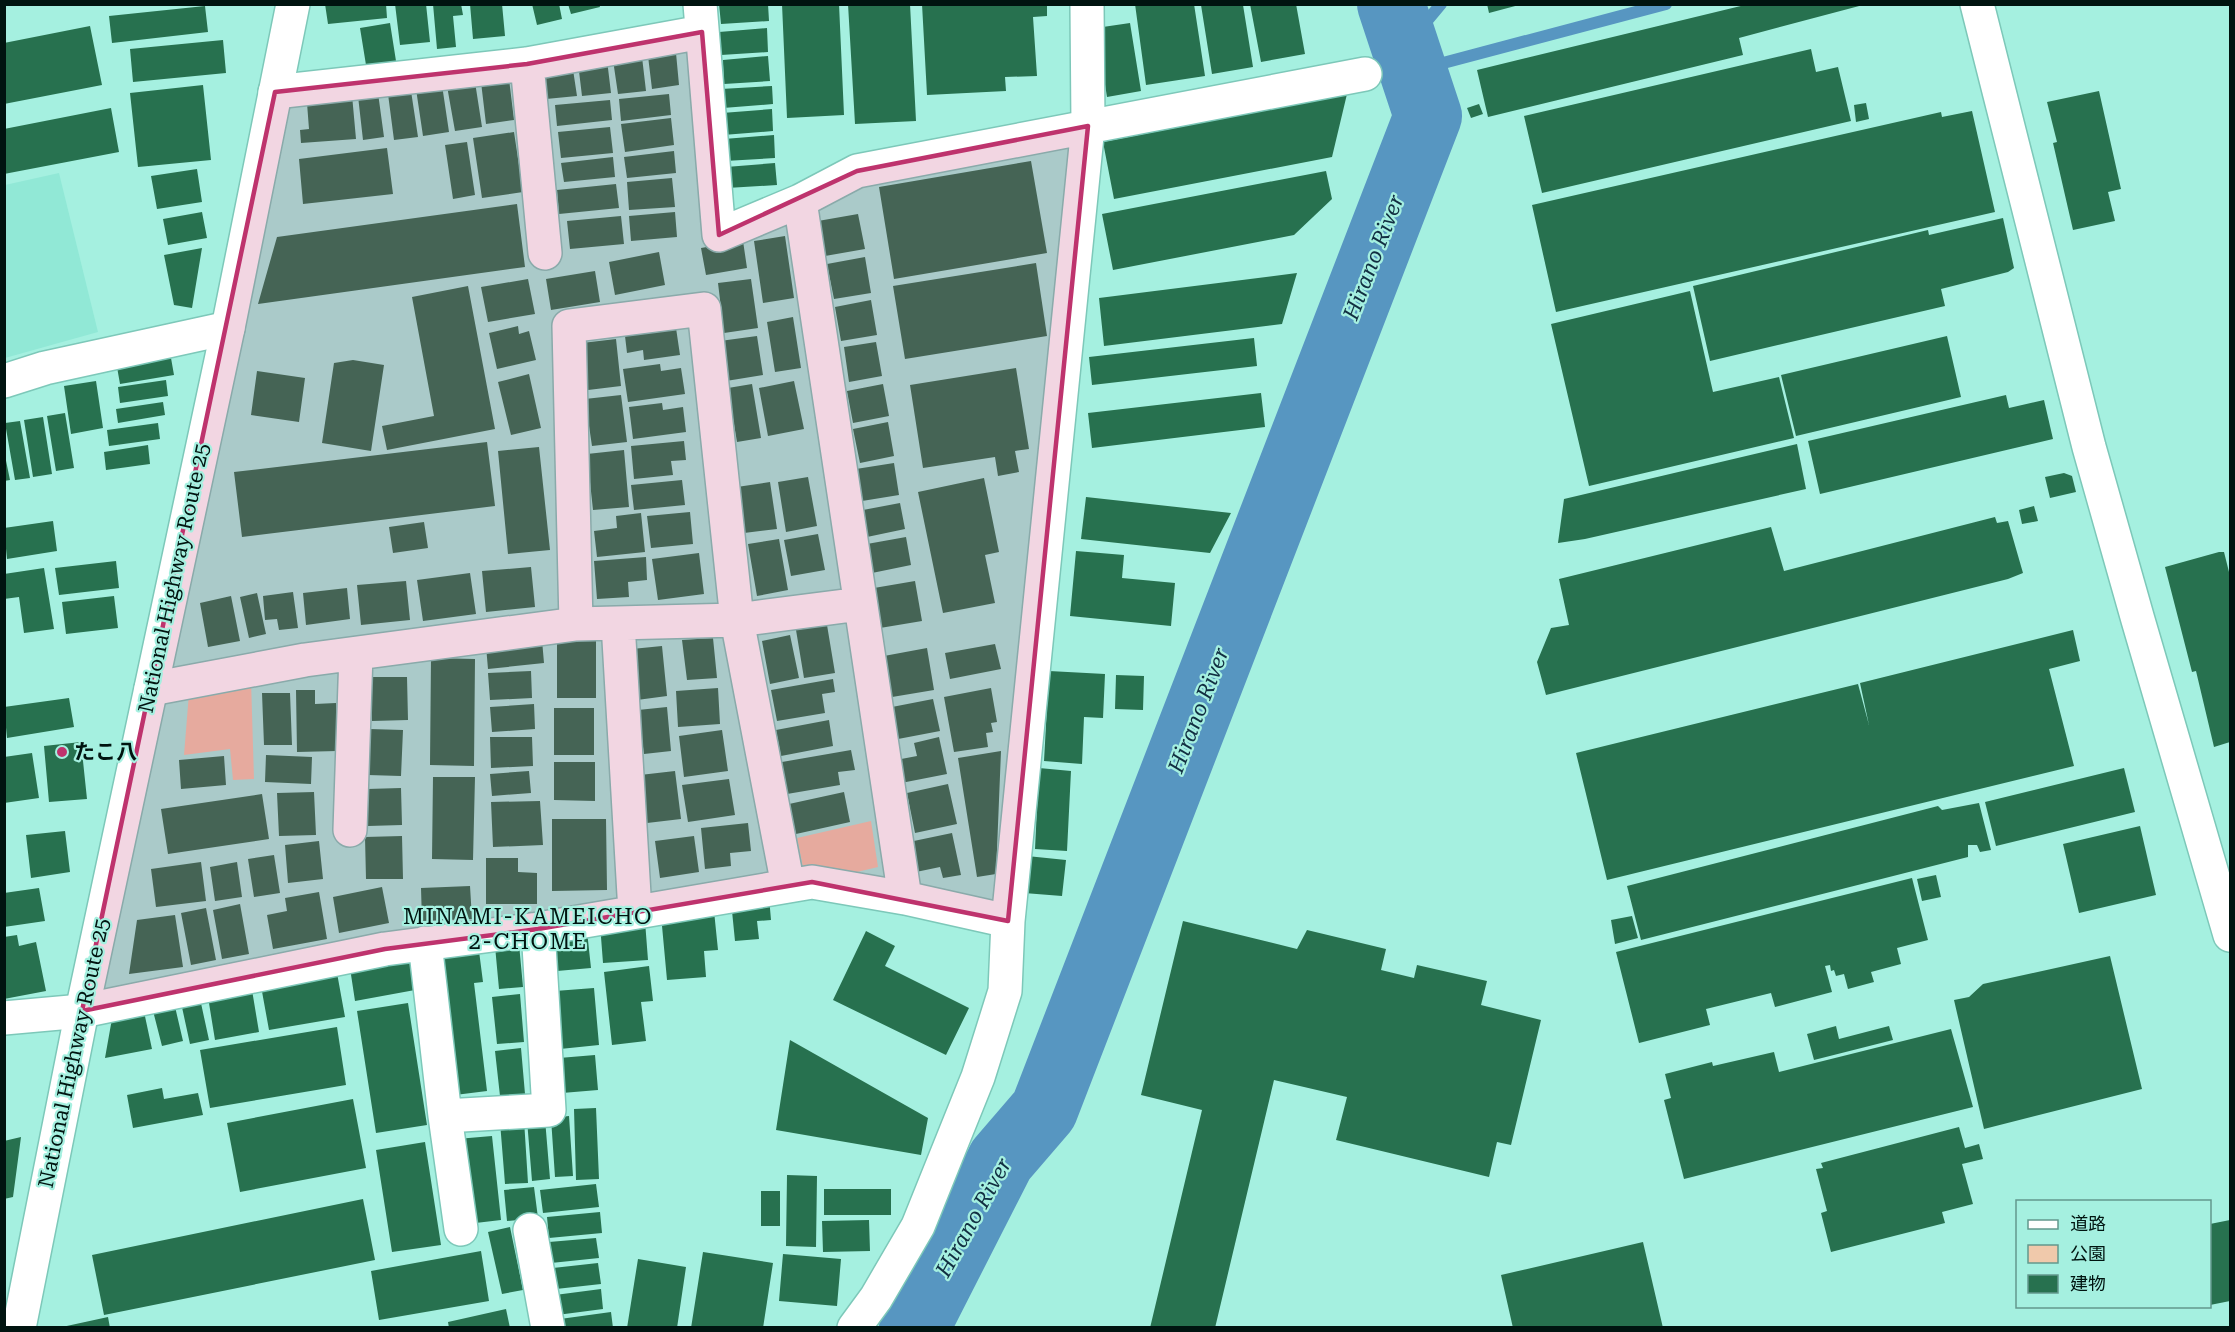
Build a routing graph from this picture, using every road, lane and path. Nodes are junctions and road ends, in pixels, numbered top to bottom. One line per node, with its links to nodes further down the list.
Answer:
1 (292, 4): 7 (main road, National Highway Route 25)
2 (1087, 4): 8 (main road)
3 (1977, 4): 25 (main road)
4 (701, 18): 5 (main road); 9 (main road)
5 (527, 64): 7 (main road); 10 (main road)
6 (1365, 74): 8 (main road)
7 (275, 92): 11 (main road, National Highway Route 25)
8 (1088, 126): 9 (main road); 23 (main road)
9 (800, 201): 13 (main road)
10 (545, 253)
11 (228, 328): 12 (main road); 18 (main road, National Highway Route 25)
12 (4, 381)
13 (860, 604): 14 (main road); 21 (main road)
14 (737, 620): 15 (main road); 16 (main road); 20 (main road)
15 (618, 623): 16 (main road); 22 (main road)
16 (576, 624): 17 (main road)
17 (356, 654): 18 (main road); 19 (main road)
18 (151, 689): 27 (main road, National Highway Route 25)
19 (350, 830)
20 (788, 886): 21 (main road); 22 (main road)
21 (905, 898): 23 (main road)
22 (635, 912): 24 (main road)
23 (1008, 921): 34 (main road)
24 (538, 929): 26 (main road); 29 (main road)
25 (2230, 935)
26 (425, 943): 27 (main road); 29 (main road)
27 (82, 1011): 28 (main road); 32 (main road, National Highway Route 25)
28 (4, 1018)
29 (445, 1116): 30 (main road)
30 (461, 1229)
31 (530, 1230): 33 (main road)
32 (20, 1328)
33 (548, 1328)
34 (854, 1328)

